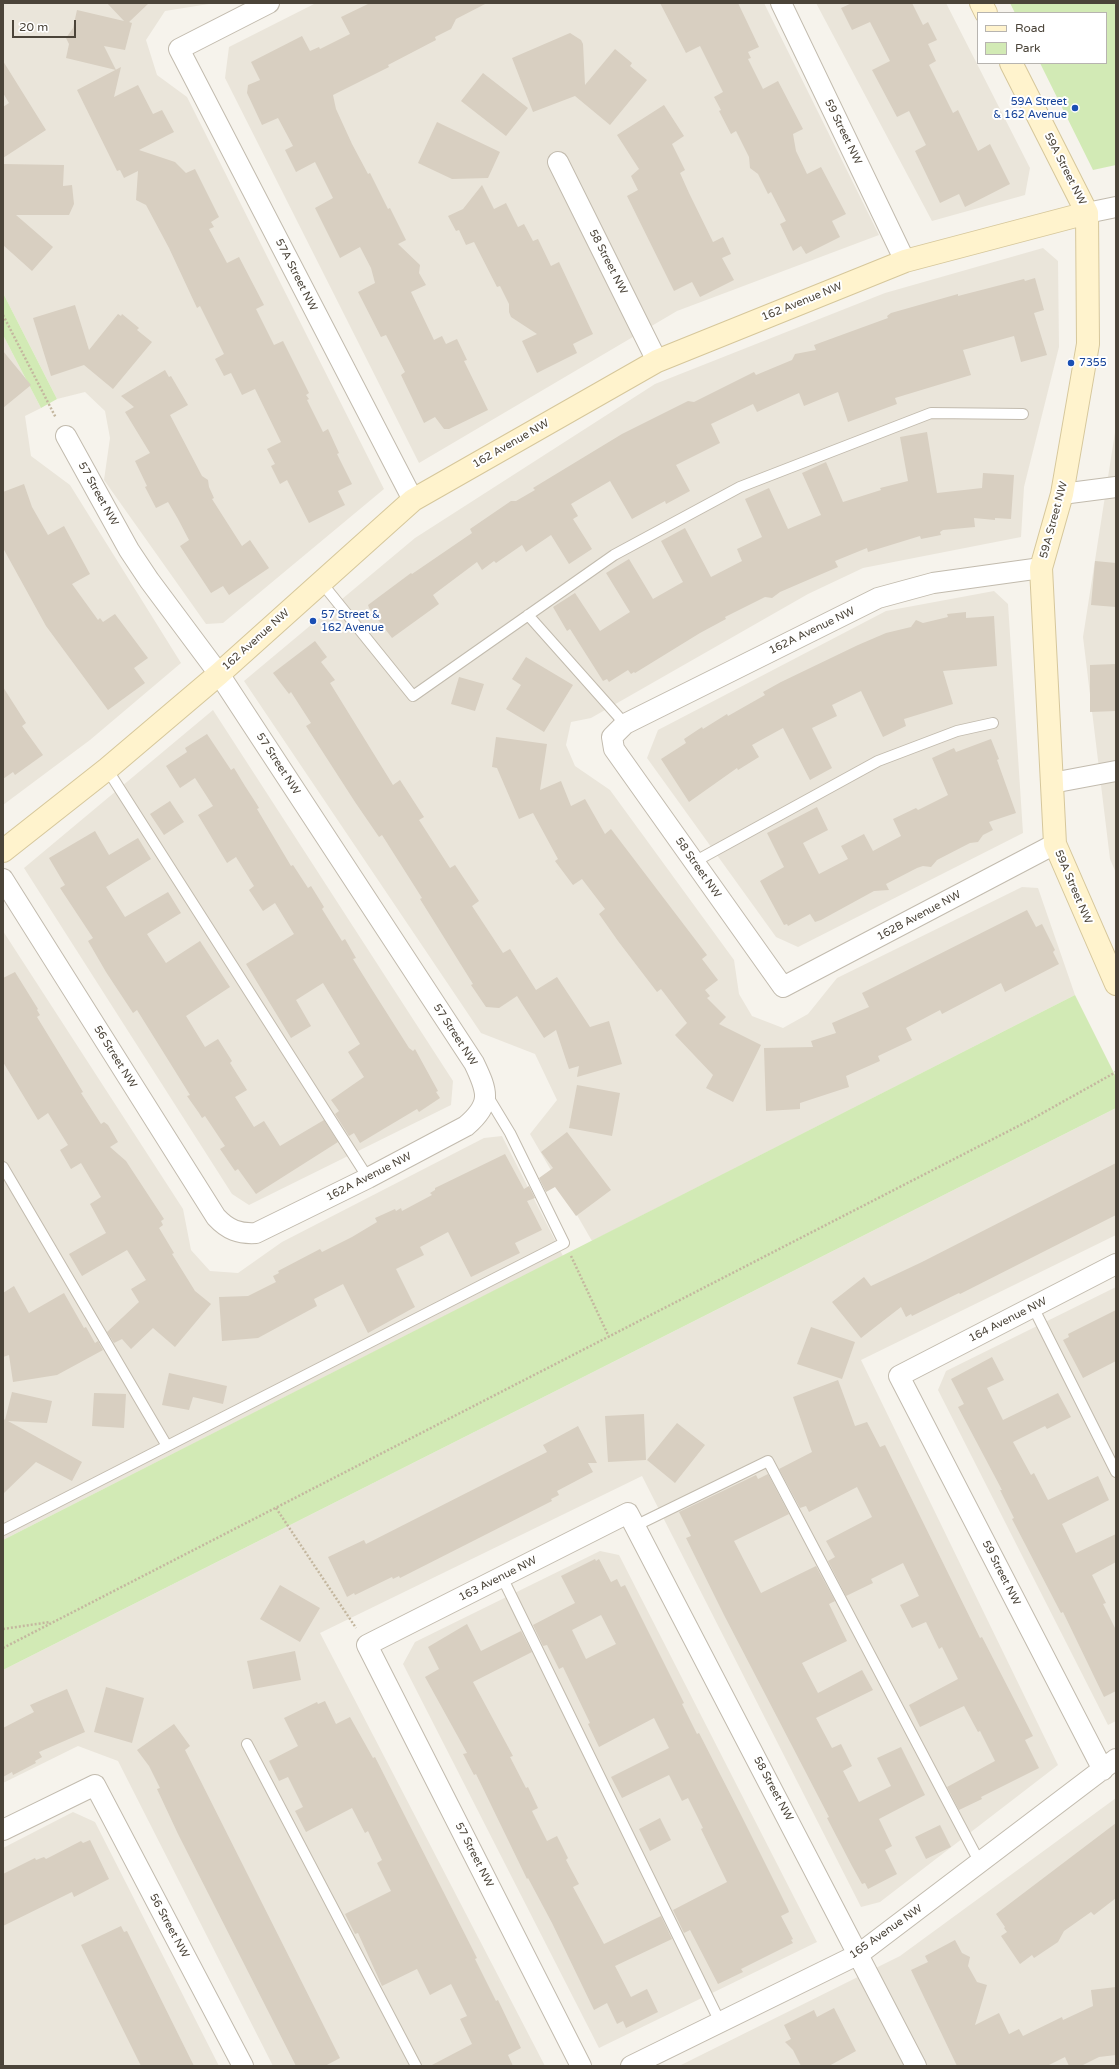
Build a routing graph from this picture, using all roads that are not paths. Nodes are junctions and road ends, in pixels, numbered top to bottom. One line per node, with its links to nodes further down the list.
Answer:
1 (269, 3): 15 (street, 57A Street NW)
2 (781, 3): 9 (street, 59 Street NW)
3 (981, 3): 4 (street)
4 (986, 12)
5 (1012, 64): 8 (street, 59A Street NW)
6 (558, 162): 10 (street, 58 Street NW)
7 (1116, 207): 8 (street, 162 Avenue NW)
8 (1087, 213): 9 (street, 162 Avenue NW); 14 (street, 59A Street NW)
9 (905, 261): 10 (street, 162 Avenue NW)
10 (657, 361): 15 (street, 162 Avenue NW)
11 (1023, 414): 18 (lane)
12 (66, 436): 19 (street, 57 Street NW)
13 (1116, 486): 14 (street)
14 (1062, 494): 16 (street, 59A Street NW)
15 (413, 500): 17 (street, 162 Avenue NW)
16 (1041, 568): 21 (street, 162A Avenue NW); 25 (street, 59A Street NW)
17 (321, 582): 18 (lane); 19 (street, 162 Avenue NW)
18 (528, 615): 21 (lane)
19 (219, 674): 23 (street, 162 Avenue NW); 32 (street, 57 Street NW)
20 (993, 723): 28 (lane)
21 (624, 724): 22 (street, 162A Avenue NW)
22 (614, 749): 28 (street, 58 Street NW)
23 (107, 769): 27 (street, 162 Avenue NW); 34 (lane)
24 (1116, 771): 25 (street)
25 (1052, 783): 26 (street, 59A Street NW)
26 (1055, 844): 30 (street, 59A Street NW); 31 (street, 162B Avenue NW)
27 (3, 851)
28 (694, 862): 31 (street, 58 Street NW)
29 (3, 879): 35 (street, 56 Street NW)
30 (1116, 984)
31 (783, 987)
32 (486, 1094): 34 (street, 162A Avenue NW); 39 (lane)
33 (3, 1167): 39 (lane)
34 (368, 1178): 35 (street, 162A Avenue NW)
35 (233, 1230)
36 (1116, 1264): 37 (street, 164 Avenue NW)
37 (1033, 1307): 38 (street, 164 Avenue NW); 40 (lane)
38 (899, 1376): 46 (street, 59 Street NW)
39 (167, 1446): 42 (lane)
40 (1116, 1472)
41 (632, 1520): 43 (street, 163 Avenue NW); 48 (lane); 49 (street, 58 Street NW)
42 (3, 1530)
43 (502, 1577): 44 (street, 163 Avenue NW); 50 (lane)
44 (367, 1645): 53 (street, 57 Street NW)
45 (247, 1744): 52 (lane)
46 (1109, 1764): 48 (street, 165 Avenue NW)
47 (3, 1830): 51 (street, 56 Street NW)
48 (980, 1863): 49 (street, 165 Avenue NW)
49 (859, 1954): 50 (street, 165 Avenue NW); 55 (street, 58 Street NW)
50 (720, 2022): 54 (street, 165 Avenue NW)
51 (243, 2066)
52 (416, 2066)
53 (581, 2066)
54 (631, 2066)
55 (916, 2066)

